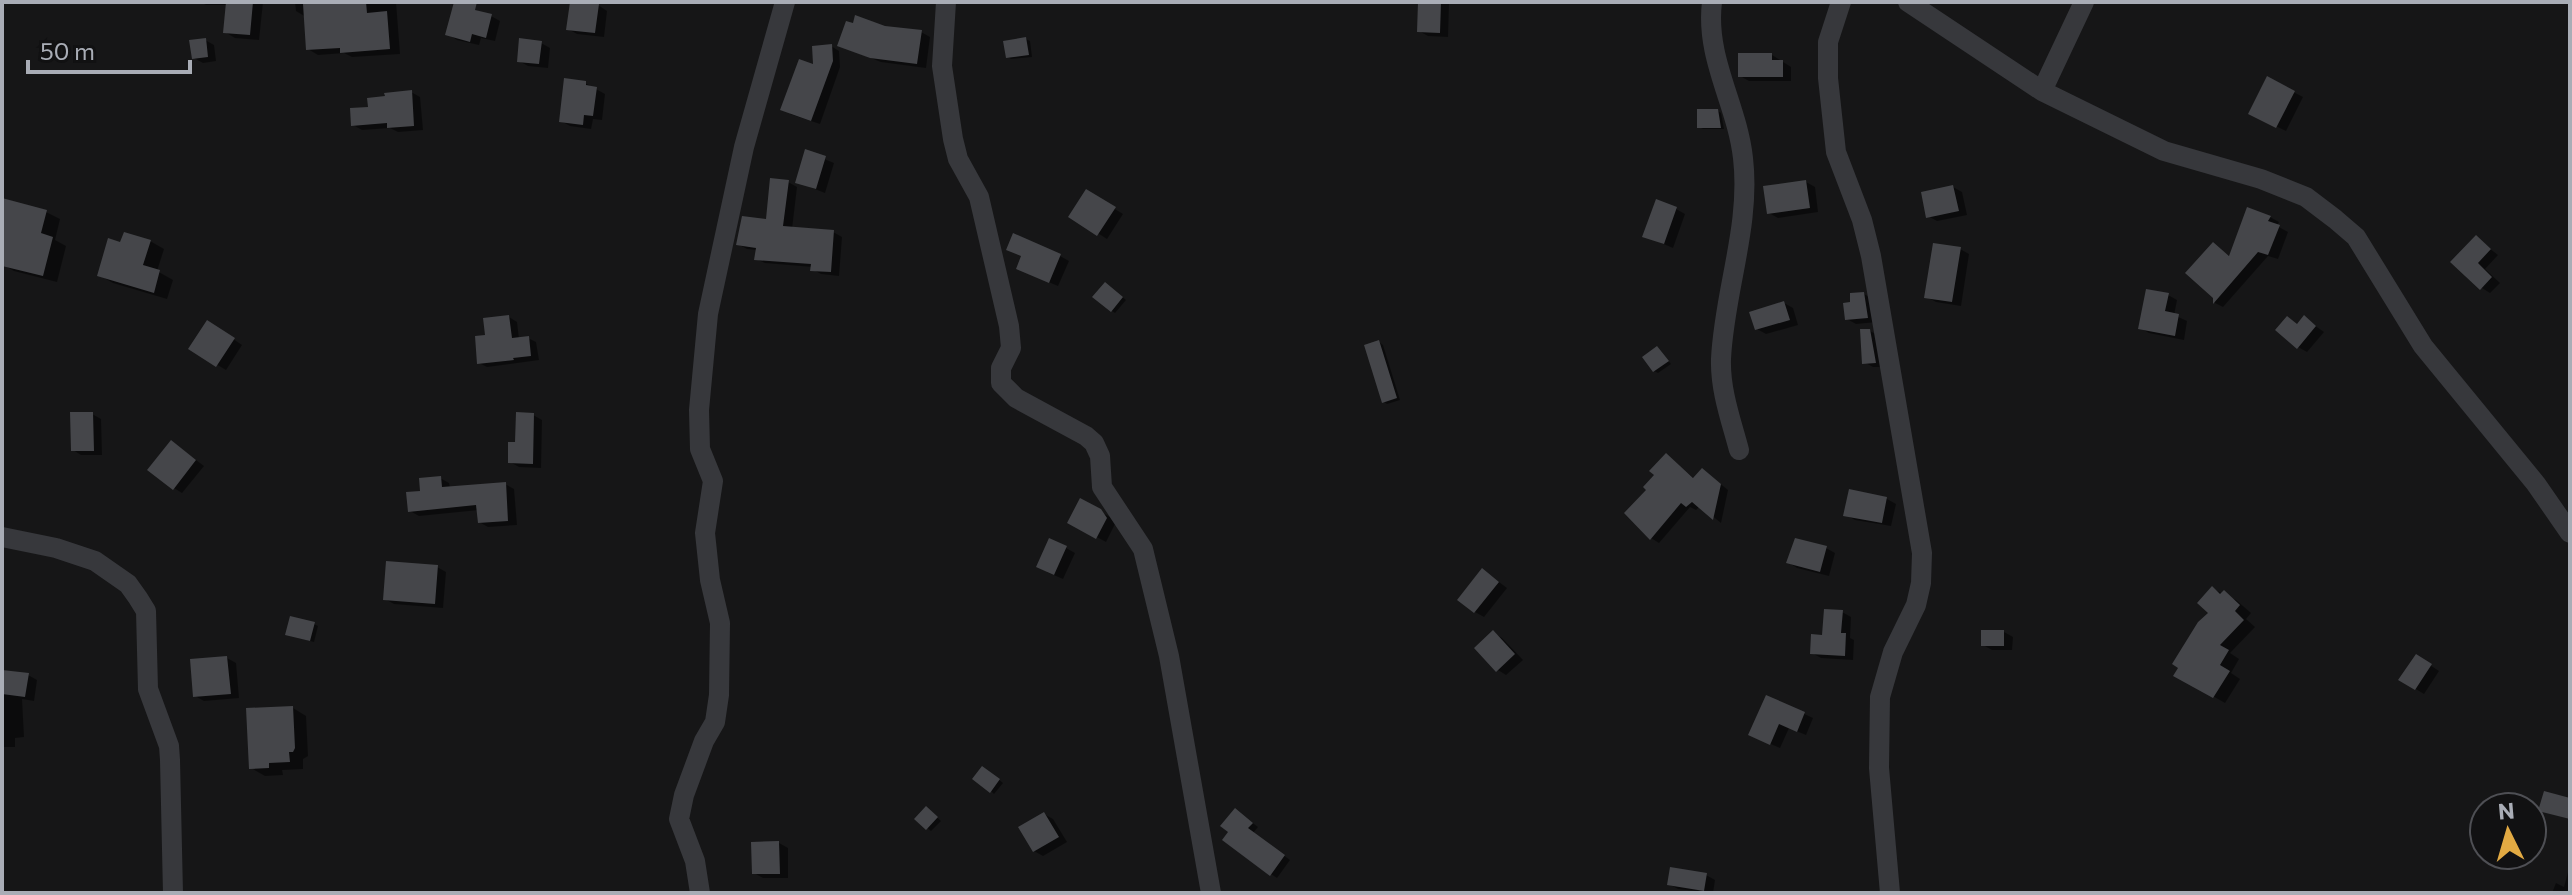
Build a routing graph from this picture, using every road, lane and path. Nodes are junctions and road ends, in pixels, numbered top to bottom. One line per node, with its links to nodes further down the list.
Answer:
1 (785, 2): 12 (street)
2 (946, 2): 13 (street)
3 (1712, 2): 8 (street)
4 (1841, 2): 14 (street)
5 (1908, 2): 7 (street)
6 (2084, 2): 7 (street)
7 (2042, 91): 9 (street)
8 (1739, 450)
9 (2570, 533)
10 (2, 537): 11 (street)
11 (173, 893)
12 (700, 893)
13 (1211, 893)
14 (1890, 893)

